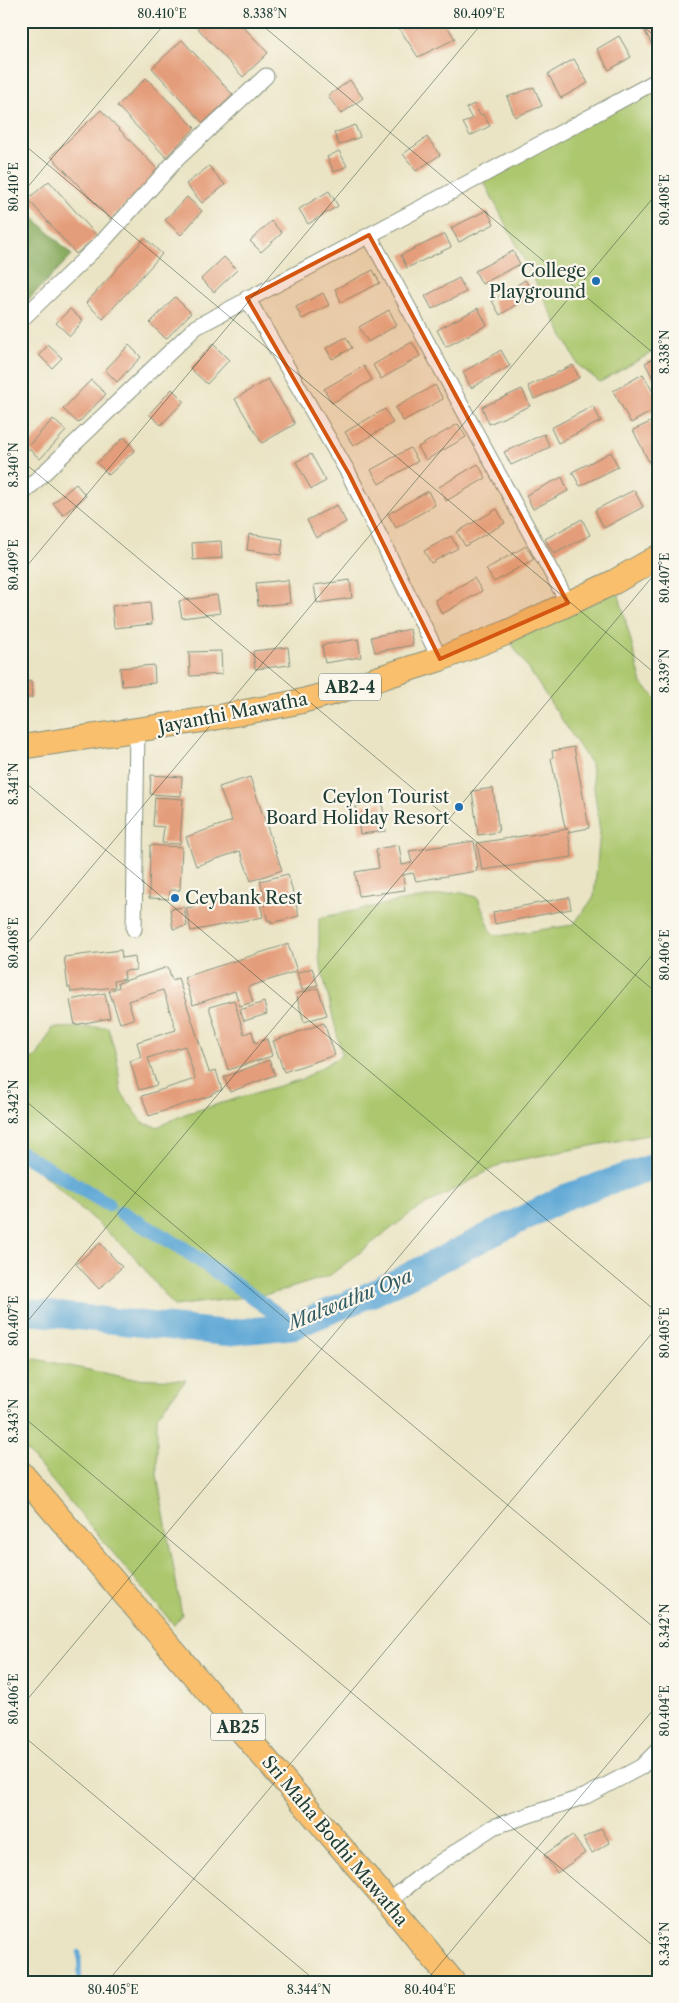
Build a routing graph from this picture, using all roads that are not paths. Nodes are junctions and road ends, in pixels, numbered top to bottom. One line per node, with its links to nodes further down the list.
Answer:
1 (266, 76): 5 (street)
2 (658, 80): 3 (street)
3 (369, 235): 4 (street); 8 (street)
4 (247, 298): 6 (street); 9 (street)
5 (21, 320)
6 (21, 496)
7 (658, 557): 8 (main road, Jayanthi Mawatha / AB2-4)
8 (568, 603): 9 (main road, Jayanthi Mawatha / AB2-4)
9 (440, 659): 10 (main road, Jayanthi Mawatha / AB2-4)
10 (137, 730): 11 (main road, Jayanthi Mawatha / AB2-4); 12 (street)
11 (21, 748)
12 (134, 929)
13 (21, 1473): 15 (main road, Sri Maha Bodhi Mawatha / AB25)
14 (658, 1750): 15 (street)
15 (388, 1902): 16 (main road, Sri Maha Bodhi Mawatha / AB25)
16 (453, 1982)

